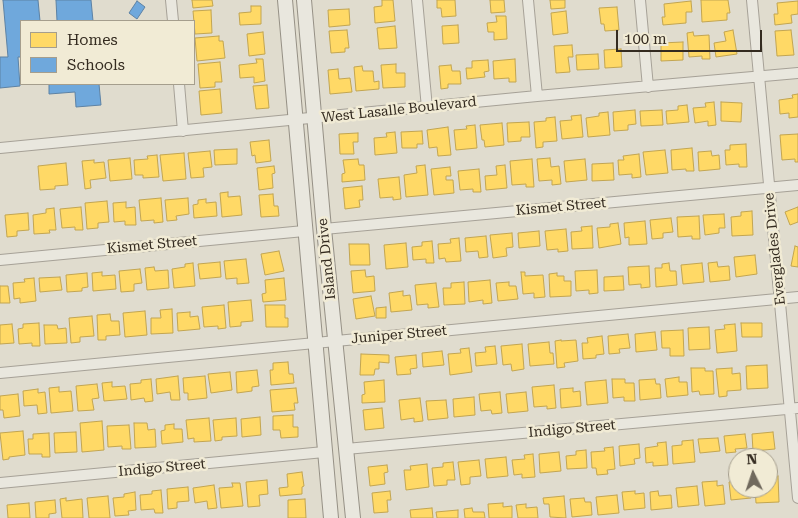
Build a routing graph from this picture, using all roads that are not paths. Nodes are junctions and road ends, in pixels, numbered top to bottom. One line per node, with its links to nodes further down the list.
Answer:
1 (171, 0): 8 (street)
2 (285, 0): 16 (street, Island Drive)
3 (304, 0): 15 (street, Island Drive)
4 (418, 0): 14 (street)
5 (528, 0): 13 (street)
6 (640, 0): 12 (street)
7 (752, 0): 10 (street, Everglades Drive)
8 (173, 20)
9 (798, 73): 10 (street, West Lasalle Boulevard)
10 (759, 77): 12 (street, West Lasalle Boulevard); 20 (street, Everglades Drive)
11 (178, 85): 17 (street)
12 (648, 87): 13 (street, West Lasalle Boulevard)
13 (536, 96): 14 (street, West Lasalle Boulevard)
14 (427, 108): 15 (street, West Lasalle Boulevard)
15 (314, 118): 16 (street, West Lasalle Boulevard); 21 (street, Island Drive)
16 (296, 120): 17 (street, West Lasalle Boulevard); 22 (street, Island Drive)
17 (183, 130): 18 (street, West Lasalle Boulevard)
18 (0, 148)
19 (798, 185): 20 (street, Kismet Street)
20 (769, 188): 21 (street, Kismet Street); 25 (street, Everglades Drive)
21 (324, 228): 26 (street, Island Drive)
22 (304, 231): 23 (street, Kismet Street); 27 (street, Island Drive)
23 (0, 260)
24 (798, 297): 25 (street, Juniper Street)
25 (780, 298): 26 (street, Juniper Street); 29 (street, Everglades Drive)
26 (335, 341): 27 (street, Juniper Street); 30 (street, Island Drive)
27 (314, 343): 28 (street, Juniper Street); 31 (street, Island Drive)
28 (0, 373)
29 (794, 408): 30 (street, Indigo Street); 33 (street, Everglades Drive)
30 (346, 450): 35 (street, Island Drive)
31 (324, 452): 32 (street, Indigo Street); 34 (street, Island Drive)
32 (0, 483)
33 (798, 498)
34 (331, 518)
35 (353, 518)

